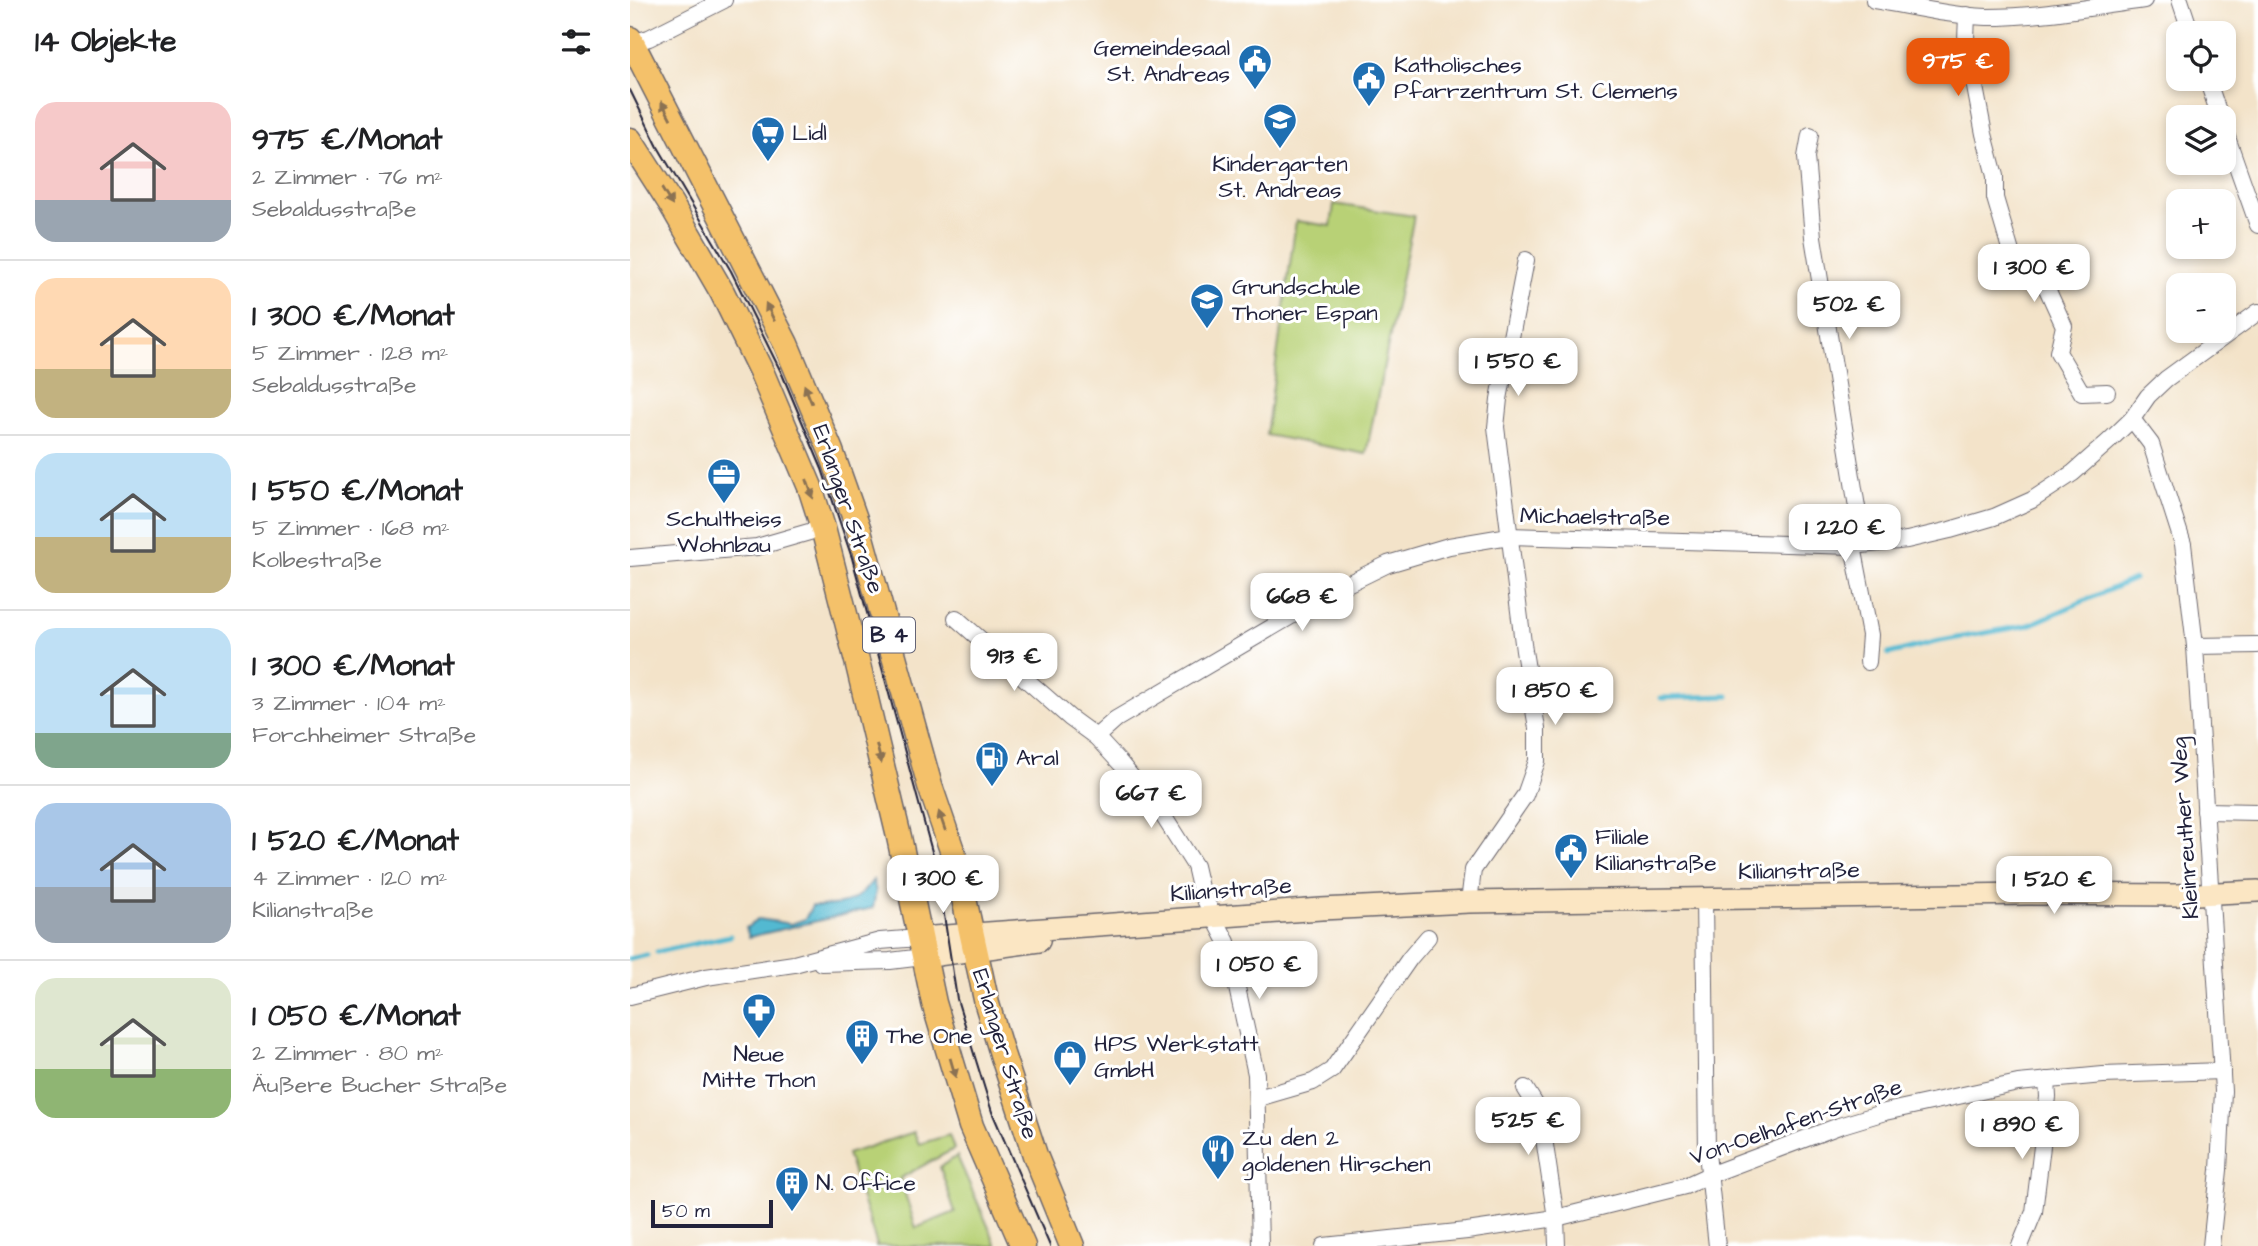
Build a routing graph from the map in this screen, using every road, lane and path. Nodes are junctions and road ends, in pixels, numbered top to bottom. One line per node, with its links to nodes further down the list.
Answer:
1 (724, 0): 7 (street)
2 (1874, 0): 5 (street)
3 (2144, 0): 5 (street)
4 (2180, 0): 6 (street)
5 (1967, 15): 14 (street)
6 (2187, 21)
7 (631, 42): 33 (main road, Erlanger Straße / B 4, one-way to 7)
8 (1810, 135): 18 (street)
9 (630, 140): 16 (main road, Erlanger Straße / B 4, one-way to 16)
10 (2236, 163): 11 (street)
11 (2258, 225)
12 (1525, 260): 17 (street)
13 (2258, 312): 15 (street, Michaelstraße)
14 (2107, 392)
15 (2132, 419): 18 (street, Michaelstraße); 22 (street, Kleinreuther Weg)
16 (823, 528): 19 (street); 34 (main road, Erlanger Straße / B 4, one-way to 34)
17 (1509, 536): 18 (street, Michaelstraße); 24 (street); 30 (street, Michaelstraße)
18 (1858, 545): 23 (street)
19 (630, 558)
20 (956, 618): 24 (street)
21 (2258, 645): 22 (street)
22 (2196, 646): 25 (street, Kleinreuther Weg)
23 (1868, 662)
24 (1096, 737): 31 (street)
25 (2205, 811): 26 (street); 28 (street, Kleinreuther Weg)
26 (2258, 812)
27 (2258, 891): 28 (main road, Kilianstraße)
28 (2211, 893): 29 (main road, Kilianstraße); 36 (street, Kleinreuther Weg)
29 (1704, 898): 30 (main road, Kilianstraße); 40 (street)
30 (1468, 902): 31 (main road, Kilianstraße)
31 (1213, 916): 33 (main road, Kilianstraße); 39 (street)
32 (1428, 937): 39 (street)
33 (972, 942): 34 (main road, Kilianstraße); 43 (main road, Erlanger Straße / B 4)
34 (921, 947): 35 (street); 42 (main road, Erlanger Straße / B 4, one-way to 42)
35 (630, 996)
36 (2222, 1071): 37 (street, Von-Oelhafen-Straße); 49 (street, Kleinreuther Weg)
37 (2047, 1080): 40 (street, Von-Oelhafen-Straße); 48 (street)
38 (1525, 1088): 41 (street)
39 (1258, 1098): 44 (street)
40 (1709, 1175): 41 (street, Von-Oelhafen-Straße); 47 (street)
41 (1556, 1218): 45 (street, Von-Oelhafen-Straße); 46 (street)
42 (1023, 1246)
43 (1072, 1246)
44 (1260, 1246)
45 (1324, 1246)
46 (1557, 1246)
47 (1717, 1246)
48 (2020, 1246)
49 (2211, 1246)

